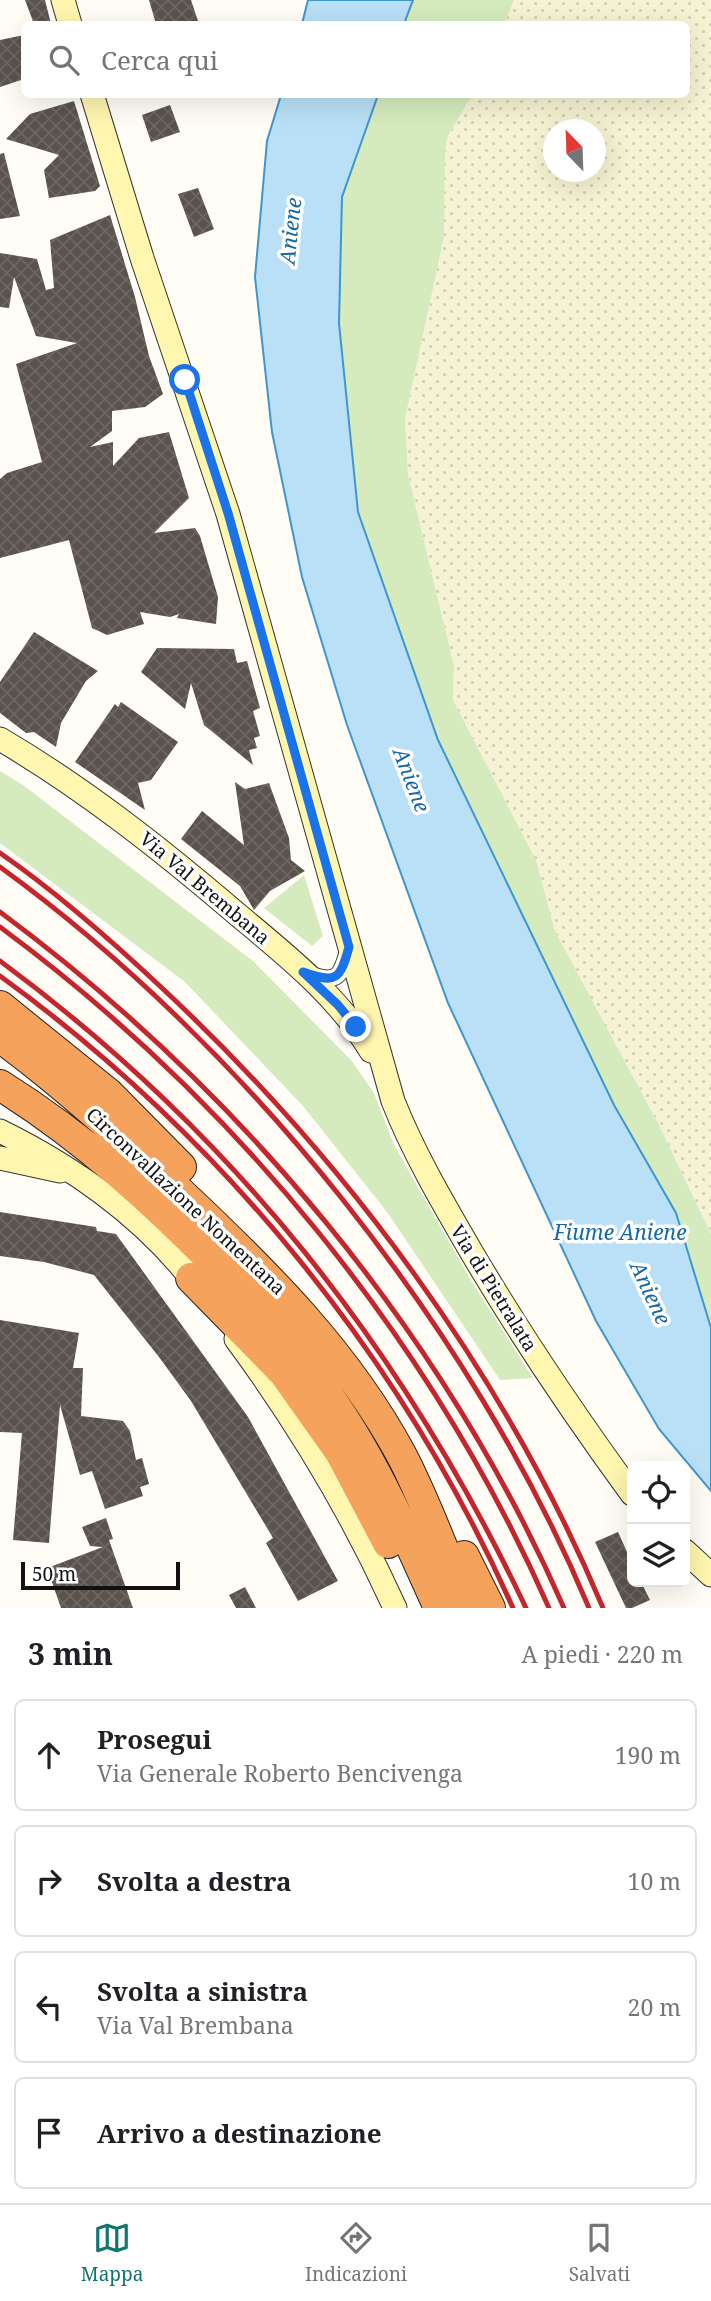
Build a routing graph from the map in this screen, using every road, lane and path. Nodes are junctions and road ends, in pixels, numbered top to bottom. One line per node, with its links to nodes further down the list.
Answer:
1 (63, 0): 2 (street)
2 (69, 21)
3 (93, 98): 5 (street)
4 (0, 739): 6 (street, Via Val Brembana)
5 (349, 947): 6 (street); 9 (street)
6 (303, 972): 9 (street, Via Val Brembana)
7 (0, 1006): 14 (highway)
8 (0, 1037): 14 (highway, Circonvallazione Nomentana)
9 (382, 1068): 17 (street, Via di Pietralata)
10 (0, 1085): 22 (highway, Circonvallazione Nomentana)
11 (0, 1131): 13 (street)
12 (0, 1158): 13 (street)
13 (73, 1173): 15 (street)
14 (259, 1266): 16 (highway, Circonvallazione Nomentana)
15 (191, 1278): 20 (street); 21 (highway)
16 (403, 1458): 23 (highway, Circonvallazione Nomentana); 24 (highway)
17 (627, 1486)
18 (690, 1556): 19 (street)
19 (711, 1575)
20 (395, 1608)
21 (417, 1608)
22 (439, 1608)
23 (467, 1608)
24 (490, 1608)

